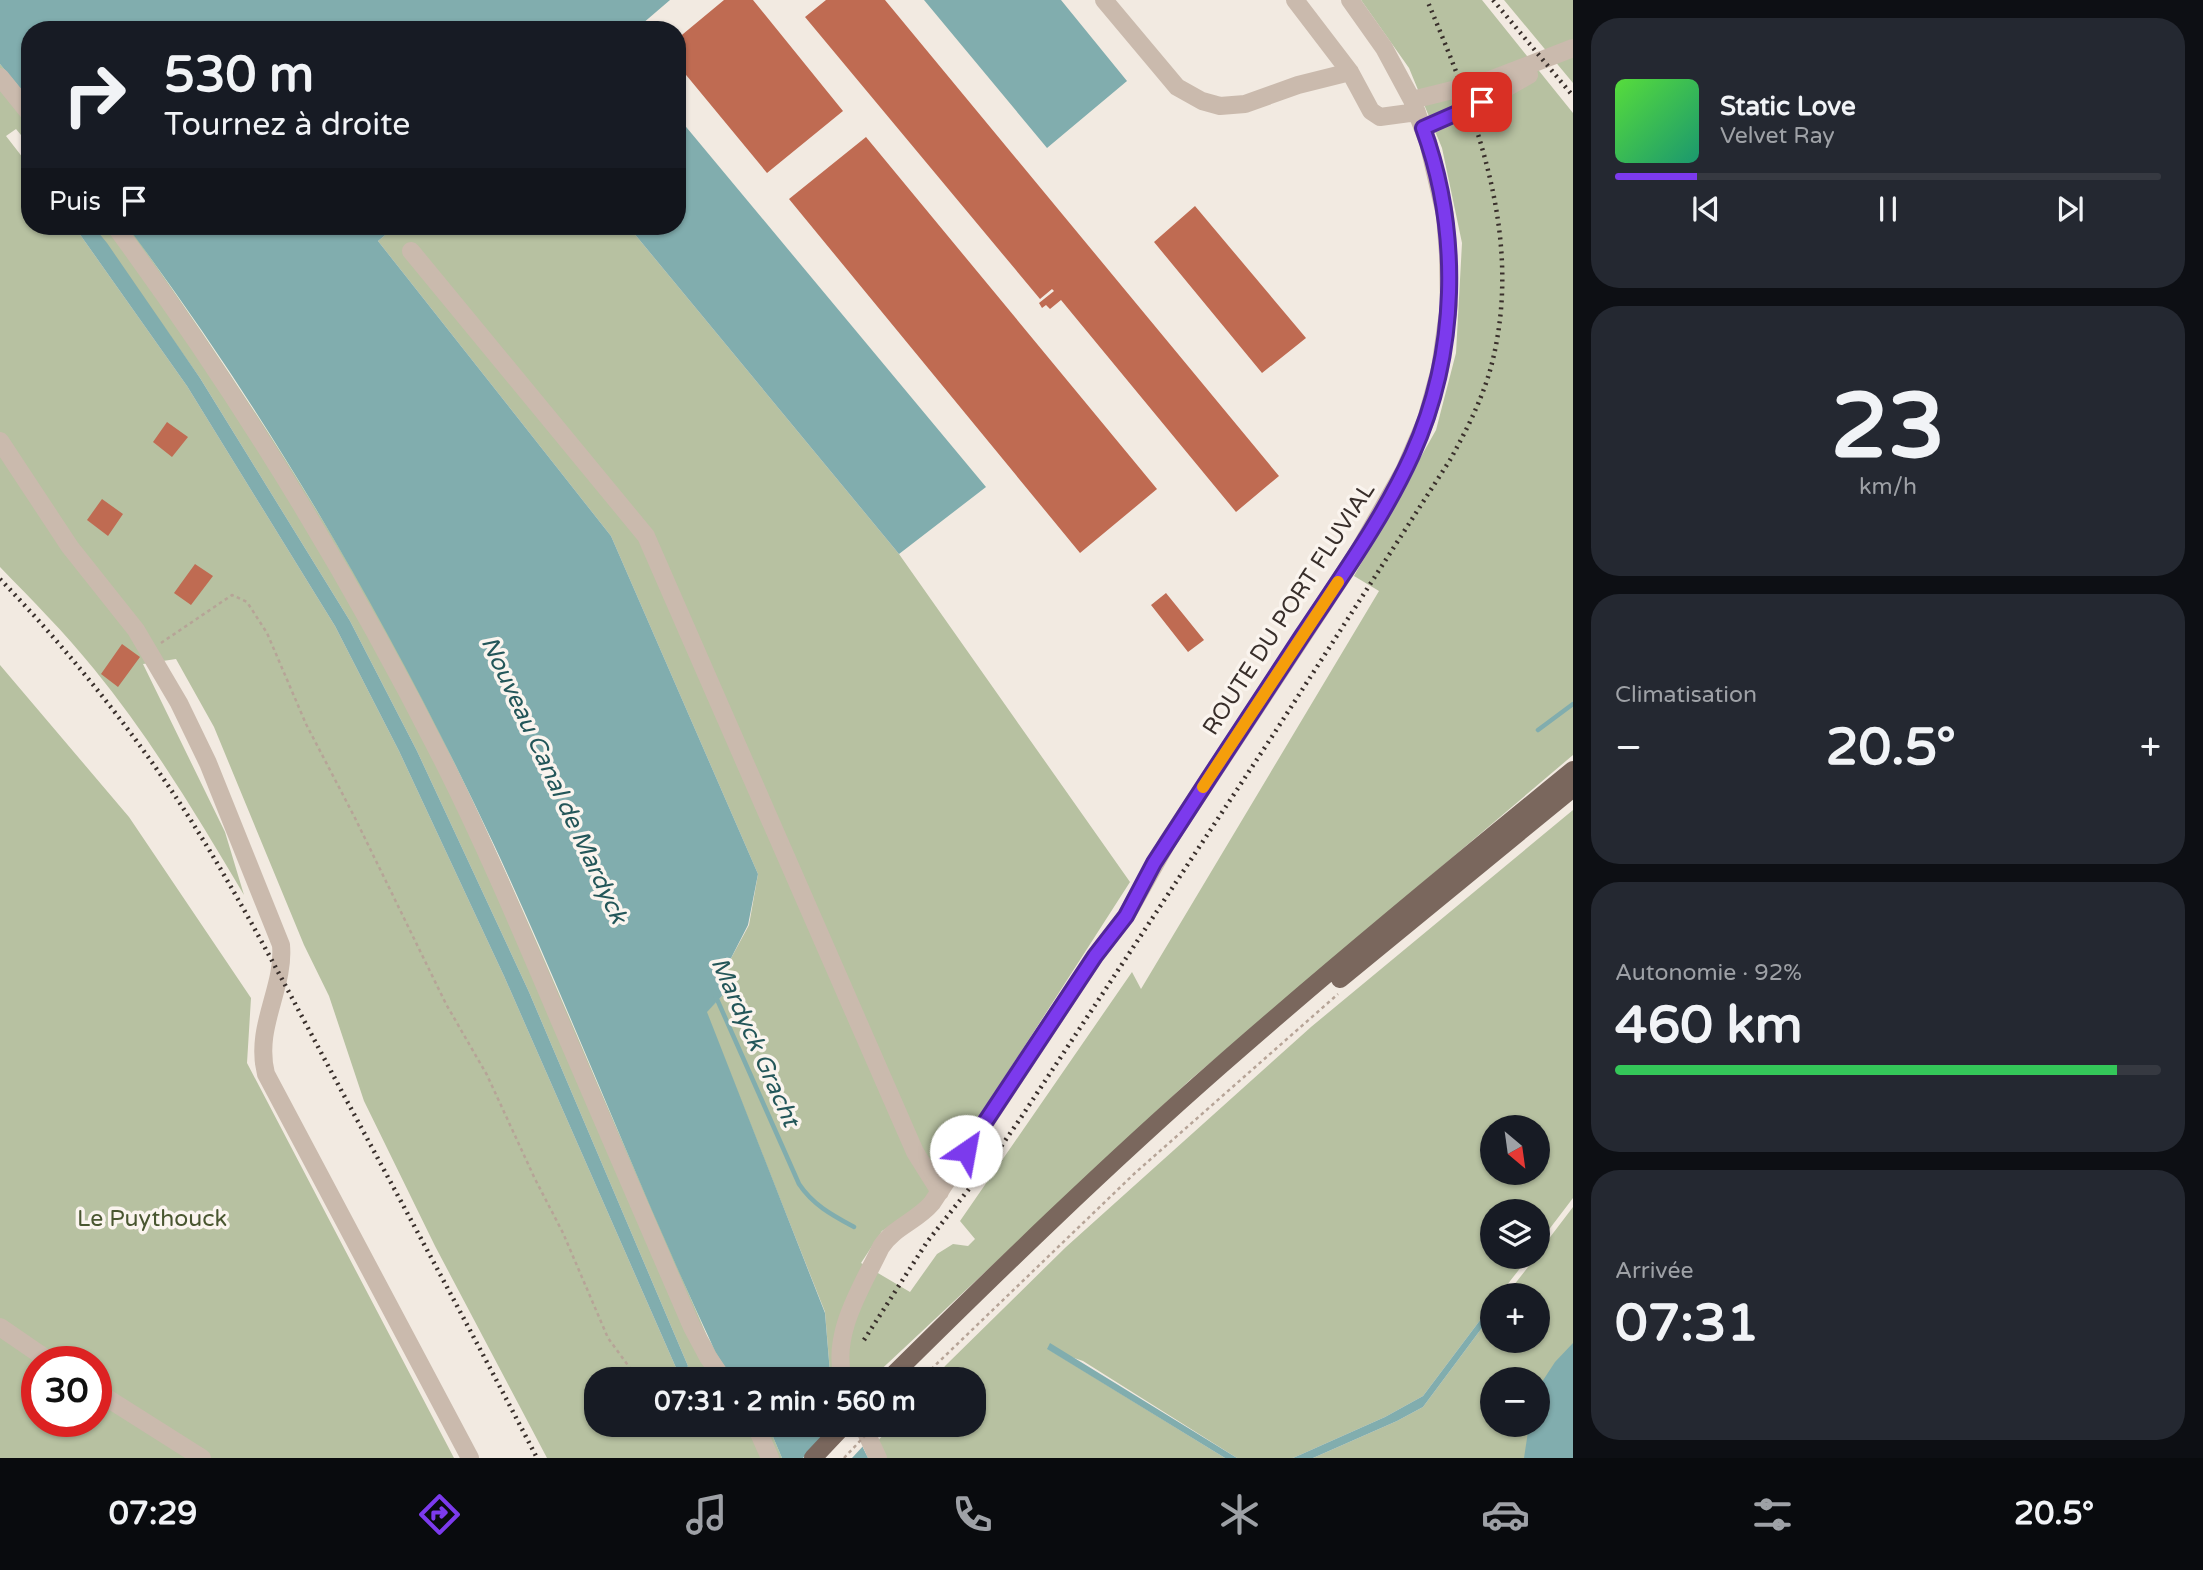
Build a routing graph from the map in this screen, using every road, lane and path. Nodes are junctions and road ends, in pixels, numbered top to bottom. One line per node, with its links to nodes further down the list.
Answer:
1 (1104, 0): 5 (street)
2 (1295, 0): 5 (street)
3 (1350, 0): 8 (street, ROUTE DU PORT FLUVIAL)
4 (1573, 50): 8 (street); 8 (street)
5 (1350, 72): 8 (street)
6 (0, 77): 7 (street)
7 (21, 103)
8 (1417, 113): 16 (street, ROUTE DU PORT FLUVIAL)
9 (121, 235): 20 (street)
10 (411, 251): 16 (street)
11 (0, 442): 12 (street)
12 (149, 651): 19 (path); 32 (street)
13 (1573, 770): 22 (main road)
14 (1573, 788): 23 (main road)
15 (1346, 988): 24 (path)
16 (940, 1192): 21 (street, ROUTE DU PORT FLUVIAL)
17 (0, 1326): 18 (street)
18 (28, 1346)
19 (629, 1367)
20 (715, 1367)
21 (841, 1367)
22 (902, 1367)
23 (917, 1367)
24 (933, 1367)
25 (112, 1401): 31 (street)
26 (761, 1437): 33 (street)
27 (833, 1437): 34 (main road)
28 (848, 1437): 35 (main road)
29 (864, 1437): 36 (path, bridge)
30 (868, 1437): 37 (street)
31 (202, 1458)
32 (470, 1458)
33 (770, 1458)
34 (813, 1458)
35 (828, 1458)
36 (845, 1458)
37 (878, 1458)

